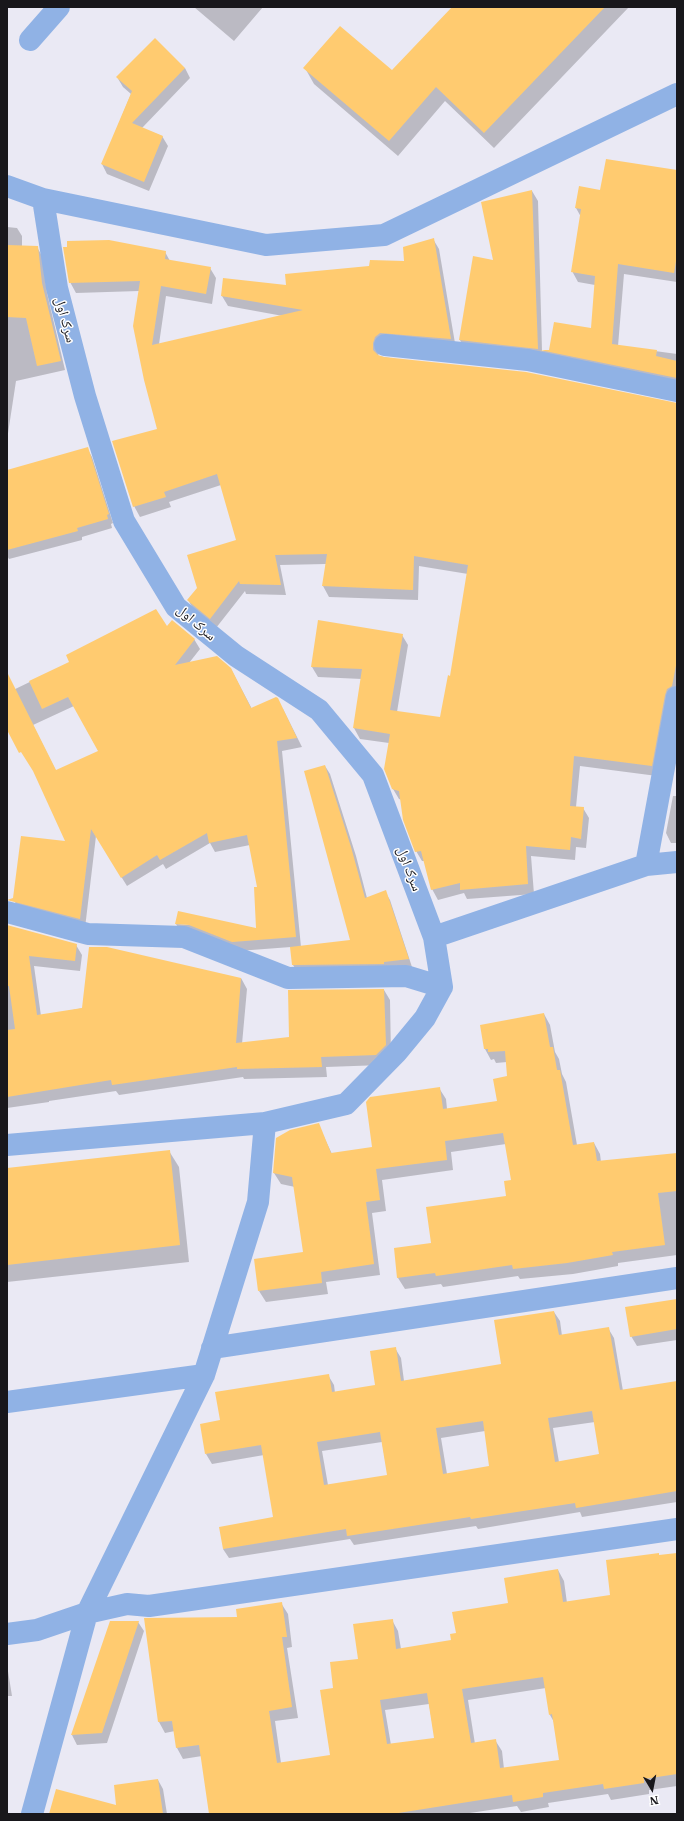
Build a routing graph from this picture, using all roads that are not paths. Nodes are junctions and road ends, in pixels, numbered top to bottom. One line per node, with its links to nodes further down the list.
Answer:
1 (59, 7): 2 (street)
2 (30, 40)
3 (677, 94): 5 (street)
4 (7, 186): 5 (street)
5 (43, 199): 12 (street, سرک اول)
6 (384, 345): 7 (street)
7 (677, 391)
8 (677, 697): 10 (street)
9 (677, 862): 10 (street)
10 (646, 865): 12 (street)
11 (7, 912): 13 (street)
12 (434, 937): 13 (street, سرک اول)
13 (442, 987): 14 (street)
14 (265, 1123): 15 (street); 17 (street)
15 (7, 1146)
16 (677, 1278): 17 (street)
17 (212, 1348): 18 (street)
18 (204, 1375): 19 (street); 21 (street)
19 (7, 1402)
20 (677, 1529): 21 (street)
21 (87, 1613): 22 (street); 23 (street)
22 (7, 1634)
23 (32, 1814)

